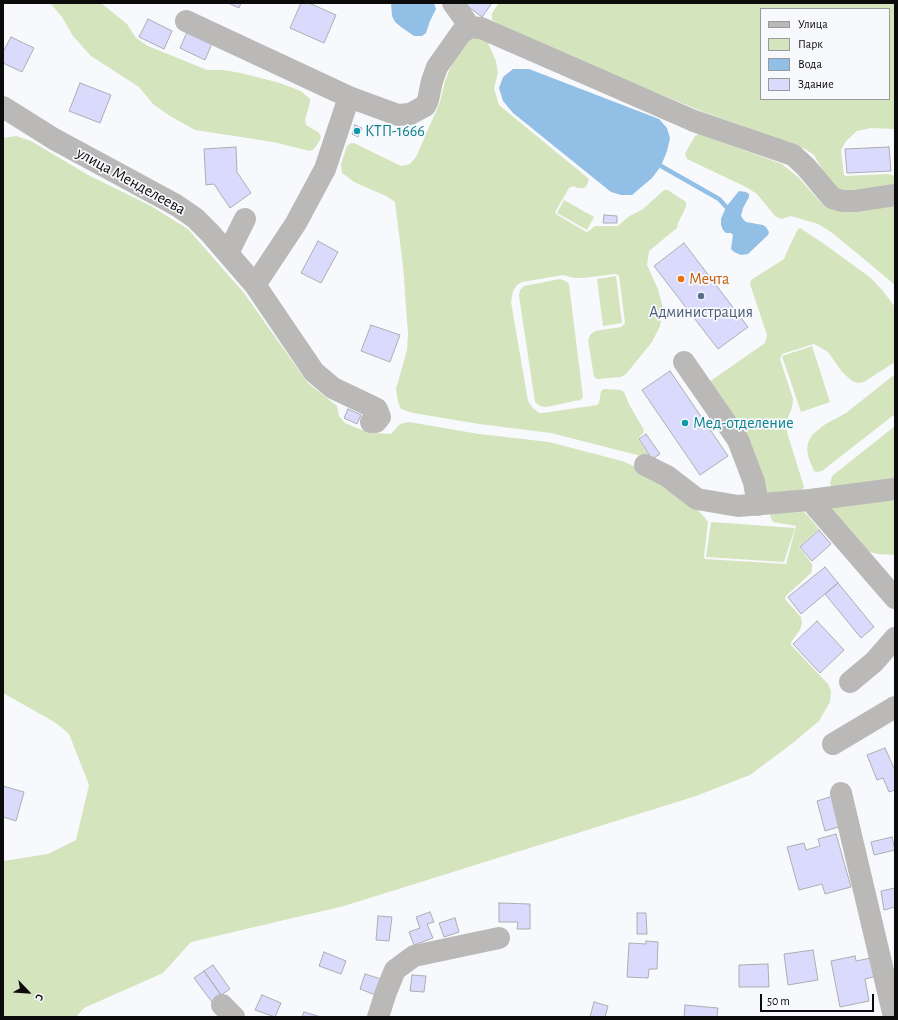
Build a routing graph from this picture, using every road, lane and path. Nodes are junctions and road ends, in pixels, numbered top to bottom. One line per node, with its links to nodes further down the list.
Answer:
1 (453, 3): 3 (street)
2 (186, 21): 4 (street)
3 (470, 27): 4 (street); 6 (street)
4 (349, 97): 9 (street)
5 (3, 107): 8 (street, улица Менделеева)
6 (895, 195)
7 (245, 219): 8 (street)
8 (228, 252): 9 (street, улица Менделеева)
9 (255, 285): 11 (street, улица Менделеева)
10 (684, 362): 15 (street)
11 (371, 422)
12 (645, 465): 15 (street)
13 (895, 489): 14 (street)
14 (810, 500): 15 (street); 16 (street)
15 (758, 504)
16 (895, 598)
17 (895, 638): 18 (street)
18 (850, 682)
19 (895, 707): 20 (street)
20 (833, 744)
21 (841, 793): 24 (street)
22 (499, 938): 23 (street)
23 (378, 1017)
24 (894, 1017)

